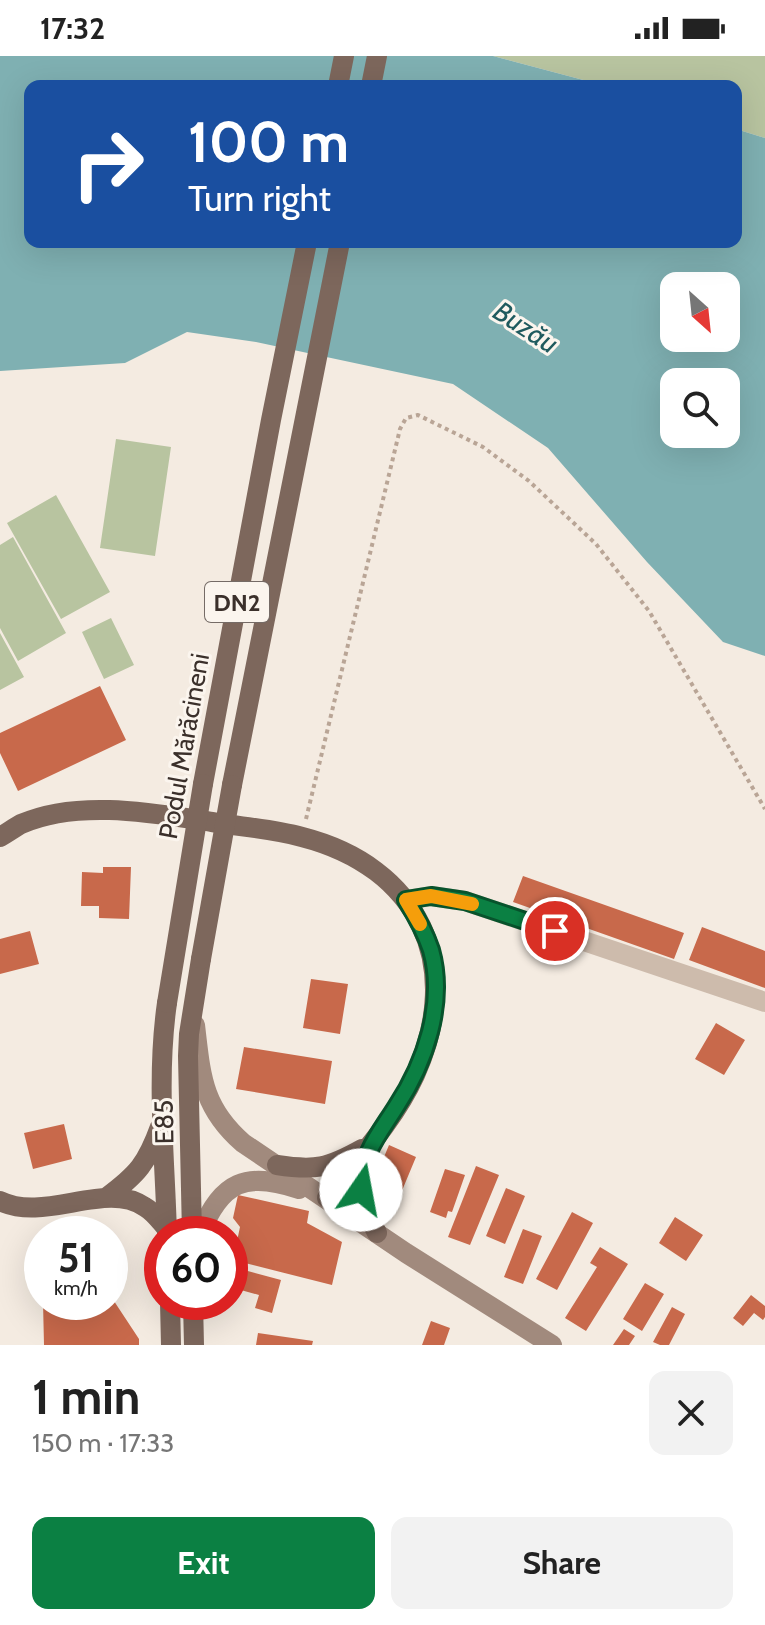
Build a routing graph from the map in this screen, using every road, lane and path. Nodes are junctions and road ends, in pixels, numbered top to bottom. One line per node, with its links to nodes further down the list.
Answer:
1 (344, 56): 3 (main road)
2 (377, 56): 4 (main road)
3 (339, 80)
4 (372, 80)
5 (306, 248): 13 (main road, Podul Mărăcineni / DN2, bridge)
6 (339, 248): 12 (main road, Podul Mărăcineni / DN2, bridge)
7 (765, 809): 9 (path)
8 (0, 837): 9 (main road)
9 (302, 837): 10 (main road)
10 (406, 900): 11 (street); 14 (main road)
11 (765, 1002)
12 (193, 1009): 15 (main road); 21 (main road, E85 / DN2)
13 (163, 1120): 16 (main road); 20 (main road, E85 / DN2)
14 (372, 1143): 15 (main road); 17 (main road); 23 (main road)
15 (277, 1165): 17 (main road)
16 (107, 1197): 18 (main road); 19 (main road)
17 (327, 1198): 22 (main road); 23 (main road)
18 (0, 1201)
19 (154, 1216)
20 (166, 1216)
21 (192, 1216)
22 (207, 1216)
23 (377, 1233): 28 (main road)
24 (170, 1320): 26 (main road)
25 (193, 1320): 27 (main road)
26 (171, 1345)
27 (194, 1345)
28 (552, 1345)

